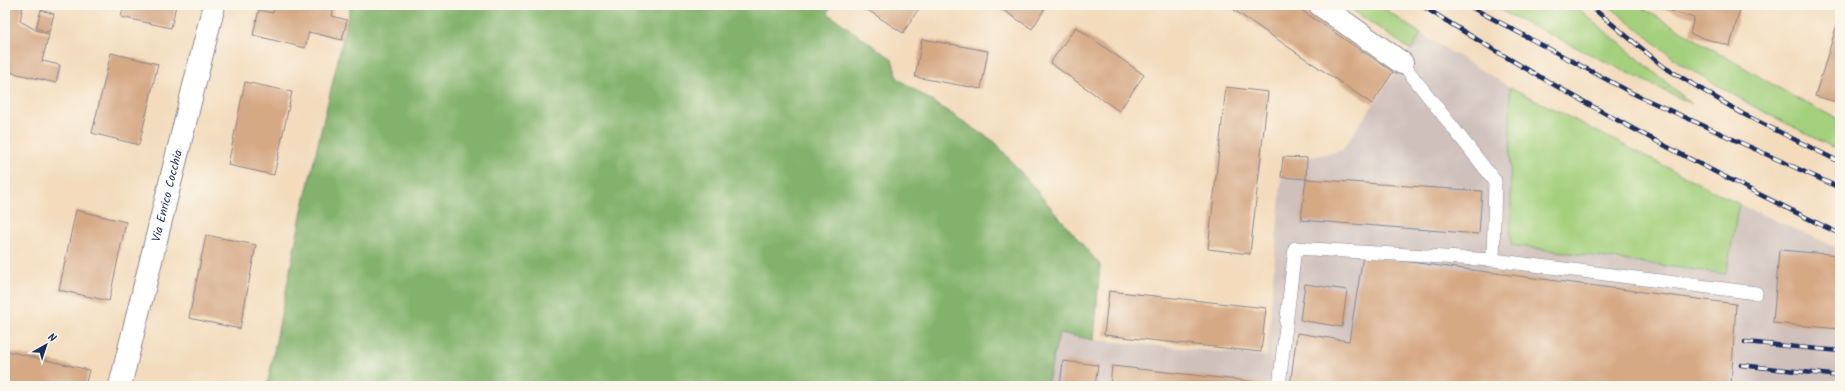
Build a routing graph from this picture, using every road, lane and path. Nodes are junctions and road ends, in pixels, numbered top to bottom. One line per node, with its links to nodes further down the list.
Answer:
1 (214, 5): 6 (street, Via Enrico Cocchia)
2 (1320, 5): 3 (street)
3 (1402, 62): 4 (lane)
4 (1493, 260): 5 (lane); 7 (lane)
5 (1756, 293)
6 (120, 386)
7 (1279, 386)

